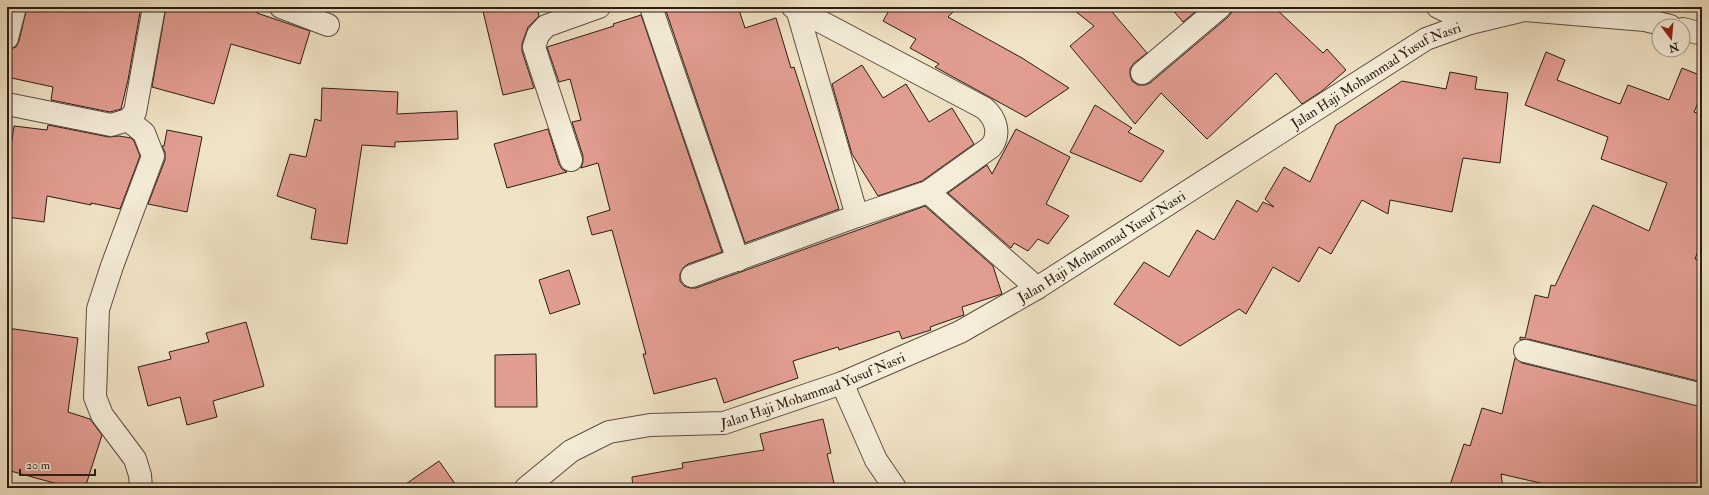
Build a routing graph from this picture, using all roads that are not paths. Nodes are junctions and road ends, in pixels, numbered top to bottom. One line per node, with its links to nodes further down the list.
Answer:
1 (15, 7): 15 (street)
2 (154, 7): 18 (street)
3 (281, 7): 12 (street)
4 (599, 7): 19 (street)
5 (651, 7): 22 (street)
6 (1220, 7): 16 (street)
7 (1438, 7): 11 (street)
8 (795, 8): 20 (street); 21 (street)
9 (1647, 13): 10 (street, Jalan Haji Mohammad Yusuf Nasri); 11 (street, Jalan Haji Mohammad Yusuf Nasri)
10 (1656, 18)
11 (1470, 23): 24 (street, Jalan Haji Mohammad Yusuf Nasri)
12 (328, 25)
13 (1691, 31): 14 (street)
14 (1702, 34)
15 (7, 38)
16 (1142, 73)
17 (7, 104): 18 (street)
18 (128, 120): 28 (street)
19 (571, 160)
20 (928, 192): 21 (street); 24 (street)
21 (857, 216): 22 (street)
22 (738, 260): 23 (street)
23 (692, 276)
24 (1037, 288): 26 (street, Jalan Haji Mohammad Yusuf Nasri)
25 (1525, 351): 27 (street)
26 (842, 383): 29 (street, Jalan Haji Mohammad Yusuf Nasri); 30 (street)
27 (1702, 395)
28 (141, 488)
29 (526, 488)
30 (895, 488)

